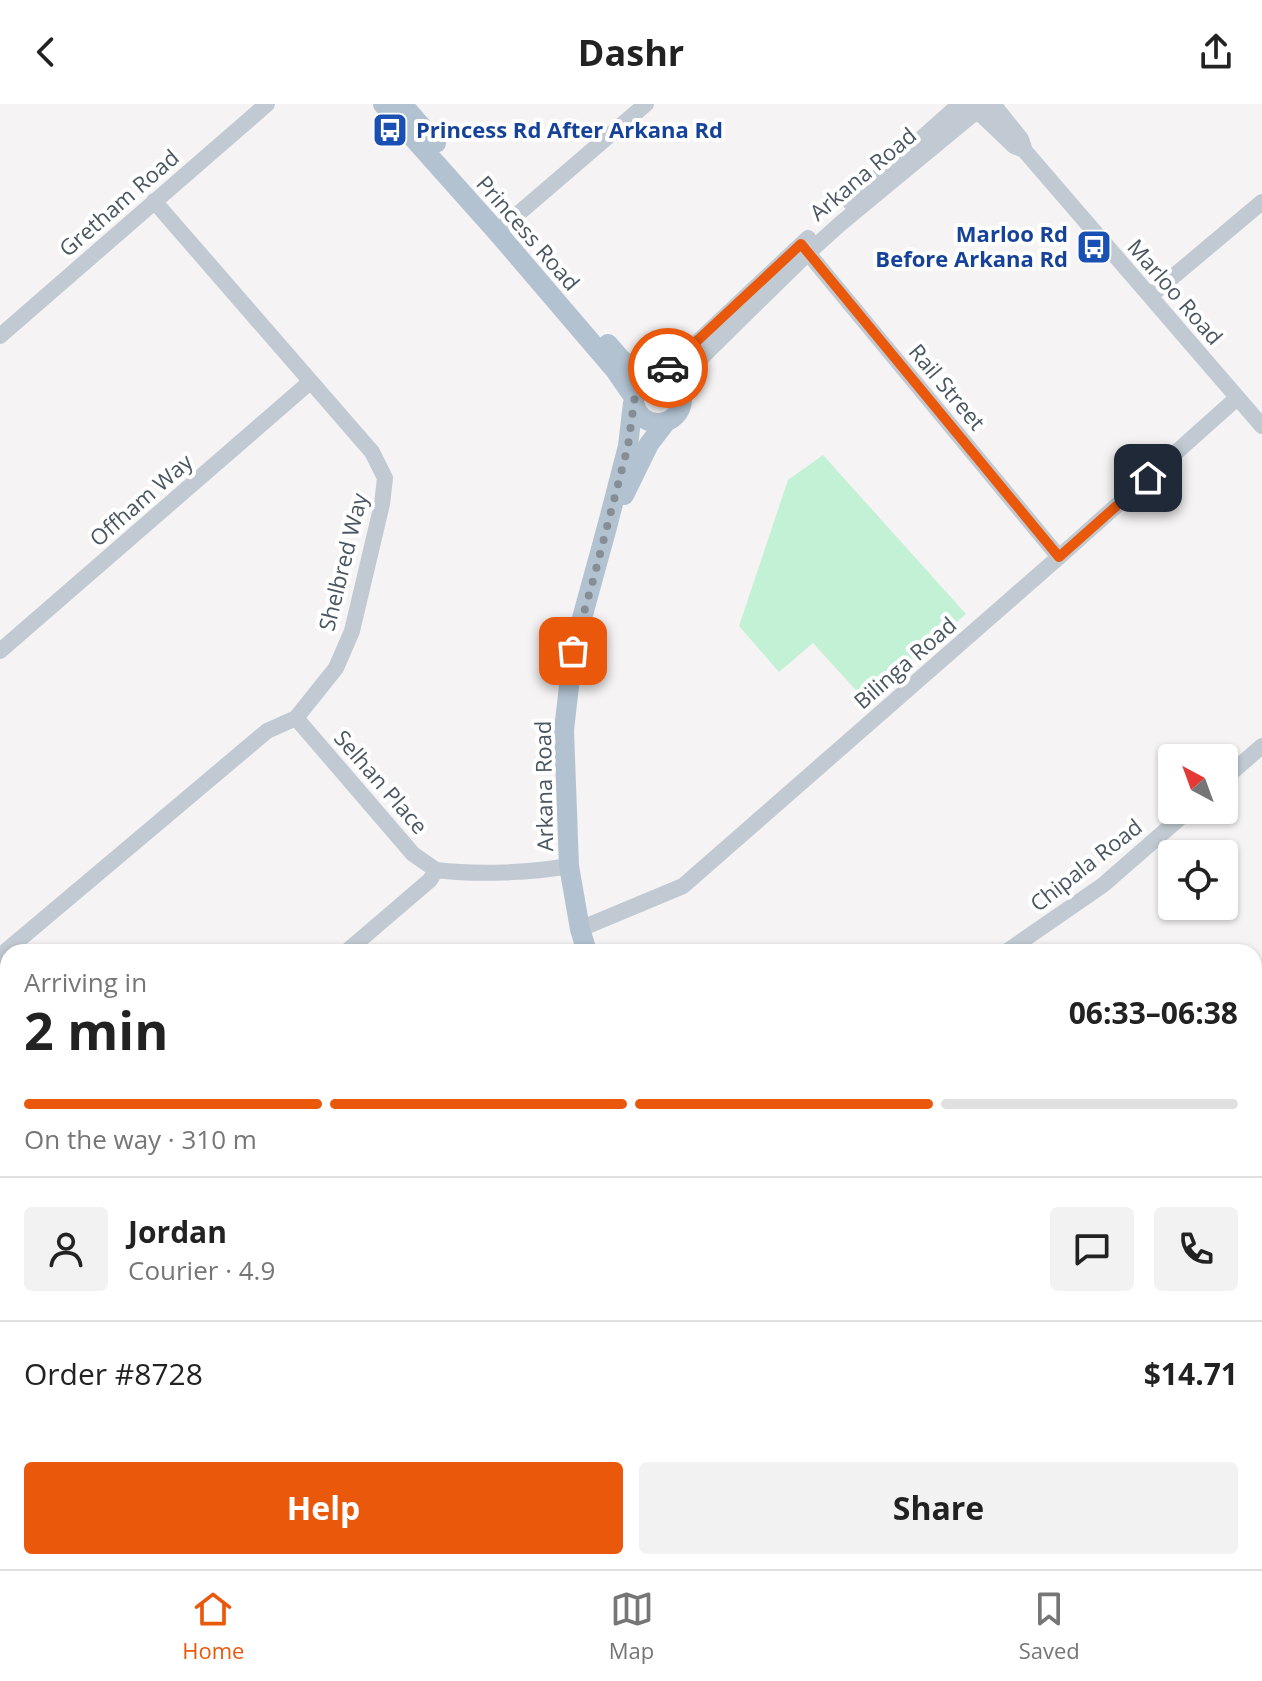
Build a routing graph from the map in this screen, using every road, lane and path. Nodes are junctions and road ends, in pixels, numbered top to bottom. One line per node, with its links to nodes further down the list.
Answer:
1 (267, 104): 9 (street, Gretham Road)
2 (383, 104): 11 (main road, Princess Road)
3 (402, 104): 11 (main road, Princess Road)
4 (646, 104): 11 (street)
5 (960, 104): 12 (street, Arkana Road)
6 (993, 104): 8 (street, Marloo Road)
7 (977, 106): 8 (street, Marloo Road); 12 (street, Arkana Road)
8 (1024, 150): 13 (street, Marloo Road)
9 (154, 201): 14 (street, Gretham Road); 16 (street, Shelbred Way)
10 (1262, 202): 13 (street)
11 (501, 228): 15 (main road, Princess Road); 19 (main road, Princess Road)
12 (804, 249): 15 (street, Arkana Road); 17 (street, Arkana Road); 23 (street, Rail Street)
13 (1150, 296): 18 (street, Marloo Road)
14 (0, 336)
15 (654, 375): 17 (main road); 19 (main road)
16 (310, 382): 24 (street, Offham Way); 25 (street, Shelbred Way)
17 (681, 391): 20 (main road)
18 (1237, 398): 21 (street, Marloo Road); 23 (street, Bilinga Road)
19 (633, 400): 20 (main road); 22 (main road, Arkana Road)
20 (666, 422): 22 (main road, Arkana Road)
21 (1262, 426)
22 (607, 527): 29 (main road, Arkana Road)
23 (1059, 557): 31 (street, Bilinga Road)
24 (0, 651)
25 (296, 718): 30 (street, Selhan Place); 32 (street, Shelbred Way)
26 (1262, 746): 27 (street)
27 (1238, 767)
28 (1173, 824): 35 (street, Chipala Road)
29 (569, 866): 30 (street); 31 (main road, Arkana Road)
30 (436, 870): 33 (street)
31 (580, 929): 34 (main road, Arkana Road)
32 (14, 944)
33 (355, 944)
34 (585, 944)
35 (1018, 944)

